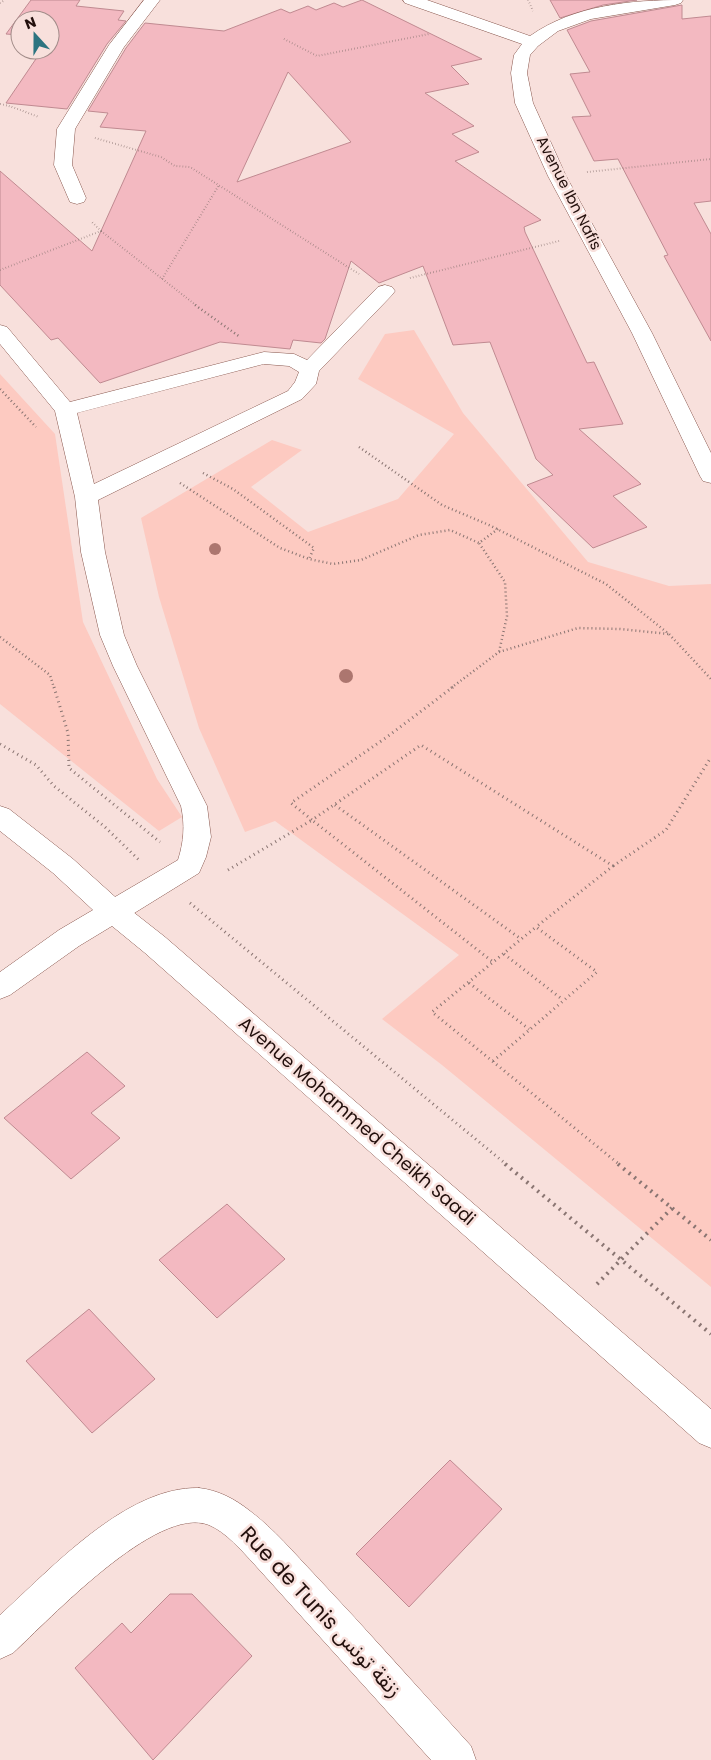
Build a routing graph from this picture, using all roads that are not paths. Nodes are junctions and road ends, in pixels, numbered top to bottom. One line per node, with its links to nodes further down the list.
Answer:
1 (152, 0): 5 (street)
2 (412, 0): 4 (street)
3 (675, 0): 4 (street, Avenue Ibn Nafis)
4 (532, 42): 10 (street, Avenue Ibn Nafis)
5 (77, 198)
6 (385, 291): 8 (street)
7 (0, 330): 9 (street)
8 (309, 370): 9 (street); 11 (street)
9 (65, 410): 11 (street)
10 (711, 476)
11 (86, 496): 13 (street)
12 (0, 816): 13 (street, Avenue Mohammed Cheikh Saadi)
13 (113, 912): 14 (street); 15 (street, Avenue Mohammed Cheikh Saadi)
14 (0, 987)
15 (711, 1430)
16 (0, 1640): 17 (street, Rue de Tunis زنقة تونس)
17 (457, 1760)

